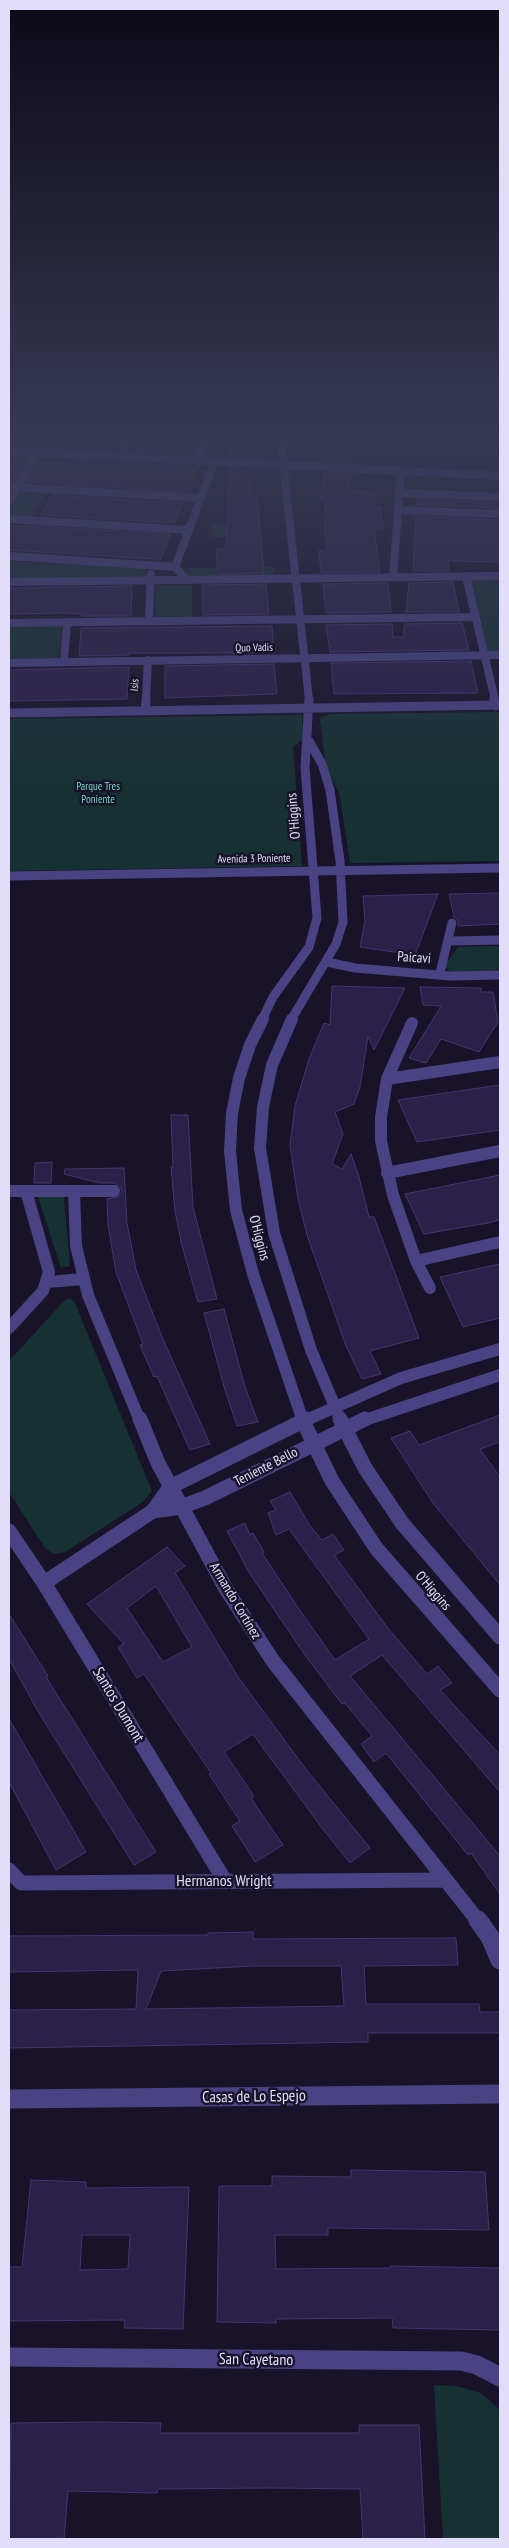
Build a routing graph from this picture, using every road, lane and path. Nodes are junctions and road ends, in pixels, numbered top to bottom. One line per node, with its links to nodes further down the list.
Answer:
1 (93, 562): 5 (street)
2 (177, 562): 6 (street)
3 (294, 562): 10 (street, O'Higgins)
4 (394, 562): 9 (street)
5 (152, 566): 6 (street); 11 (street)
6 (175, 567): 12 (street)
7 (466, 576): 8 (street); 9 (street); 14 (street)
8 (500, 576)
9 (393, 577): 10 (street)
10 (296, 578): 12 (street); 15 (street, O'Higgins)
11 (151, 580): 12 (street); 13 (street); 16 (street)
12 (186, 580)
13 (9, 582)
14 (476, 617): 15 (street); 19 (street)
15 (300, 619): 16 (street); 21 (street, O'Higgins)
16 (149, 621): 17 (street)
17 (67, 622): 18 (street); 24 (street)
18 (9, 623)
19 (484, 656): 20 (street, Quo Vadis); 21 (street, Quo Vadis); 25 (street)
20 (500, 656)
21 (304, 658): 22 (street, Quo Vadis); 26 (street, O'Higgins)
22 (148, 660): 24 (street, Quo Vadis); 27 (street, Isis)
23 (9, 662): 24 (street, Quo Vadis)
24 (64, 662)
25 (498, 706): 26 (street)
26 (310, 708): 27 (street); 29 (street, O'Higgins)
27 (145, 711): 28 (street)
28 (9, 713)
29 (309, 741): 31 (street, O'Higgins); 32 (street, O'Higgins)
30 (500, 868): 31 (street, Avenida 3 Poniente)
31 (340, 870): 32 (street, Avenida 3 Poniente); 37 (street, O'Higgins)
32 (314, 871): 33 (street, Avenida 3 Poniente); 58 (street, O'Higgins)
33 (9, 876)
34 (452, 923): 36 (street)
35 (500, 940): 36 (street)
36 (449, 941): 38 (street)
37 (327, 962): 38 (street, Paicavi); 57 (street, O'Higgins)
38 (440, 973): 39 (street, Paicavi)
39 (500, 975)
40 (412, 1023): 42 (street)
41 (500, 1062): 42 (street)
42 (387, 1079): 44 (street)
43 (500, 1151): 44 (street)
44 (387, 1173): 50 (street)
45 (9, 1191): 46 (street)
46 (26, 1191): 47 (street); 52 (street)
47 (74, 1191): 48 (street); 51 (street, Armando Cortínez)
48 (114, 1191)
49 (500, 1242): 50 (street)
50 (416, 1261): 53 (street)
51 (83, 1279): 52 (street); 61 (street, Armando Cortínez)
52 (48, 1282): 54 (street)
53 (430, 1288)
54 (9, 1328)
55 (500, 1349): 57 (street, Teniente Bello)
56 (500, 1375): 59 (street, Teniente Bello)
57 (334, 1406): 58 (street, Teniente Bello); 59 (street, O'Higgins)
58 (303, 1422): 60 (street, O'Higgins); 61 (street, Teniente Bello)
59 (344, 1428): 60 (street, Teniente Bello); 66 (street, O'Higgins)
60 (312, 1444): 62 (street, Teniente Bello); 67 (street, O'Higgins)
61 (170, 1487): 62 (street, Armando Cortínez); 63 (street)
62 (181, 1507): 63 (street, Teniente Bello); 69 (street, Armando Cortínez)
63 (153, 1511): 65 (street, Teniente Bello)
64 (9, 1531): 65 (street, Santos Dumont)
65 (44, 1583): 70 (street, Santos Dumont)
66 (500, 1637)
67 (500, 1690)
68 (9, 1870): 70 (street, Hermanos Wright)
69 (445, 1880): 70 (street, Hermanos Wright); 71 (street, Armando Cortínez)
70 (225, 1881)
71 (500, 1960)
72 (500, 2094): 73 (street, Casas de Lo Espejo)
73 (9, 2099)
74 (9, 2357): 75 (street, San Cayetano)
75 (500, 2377)

